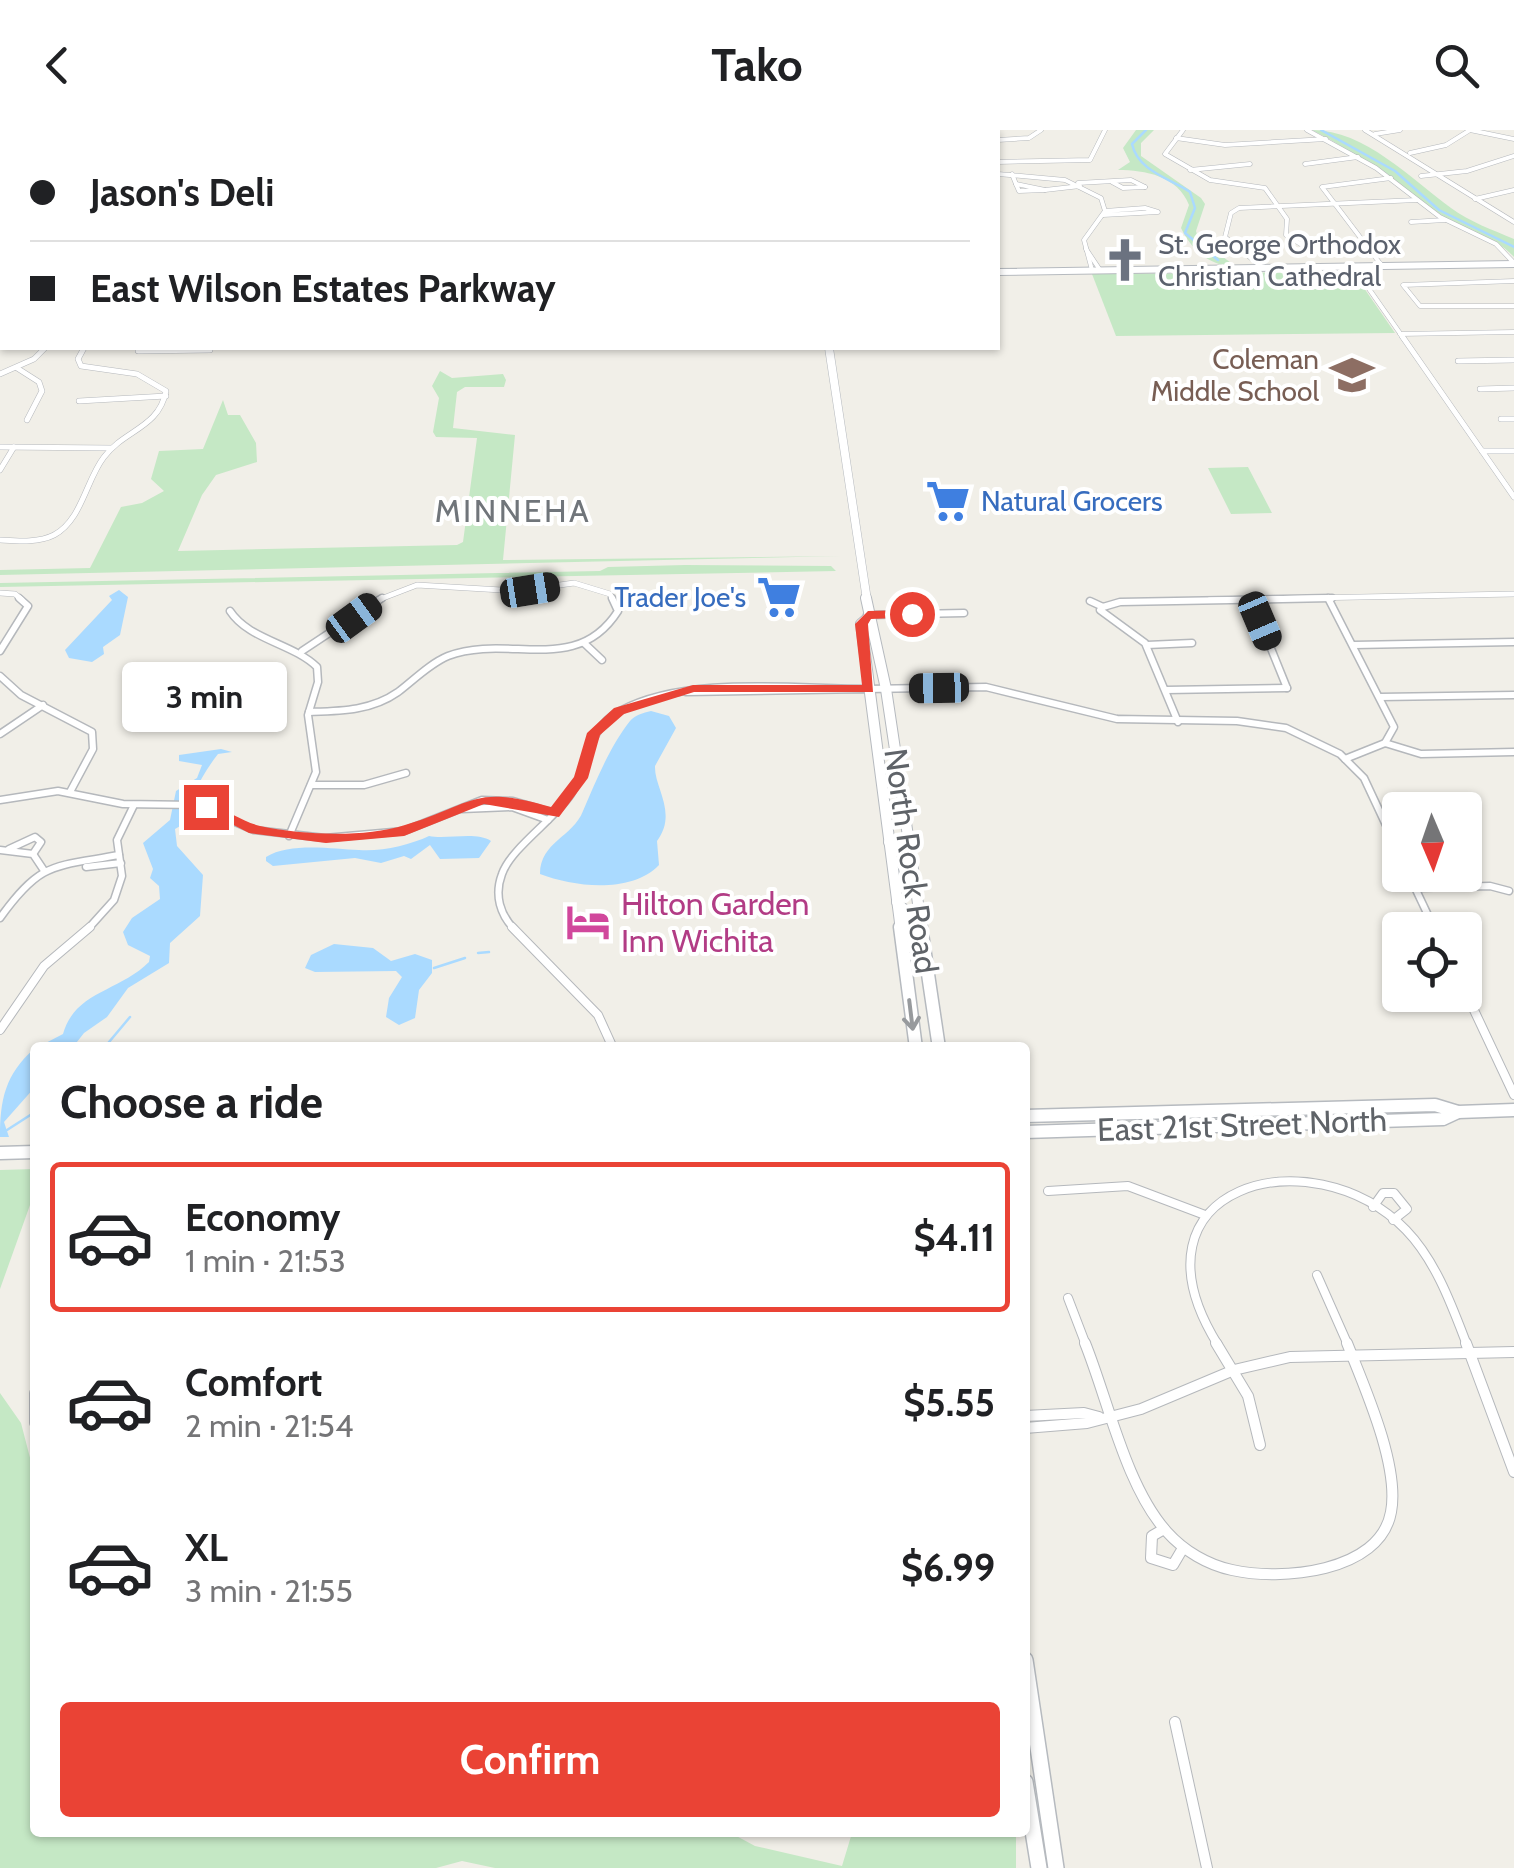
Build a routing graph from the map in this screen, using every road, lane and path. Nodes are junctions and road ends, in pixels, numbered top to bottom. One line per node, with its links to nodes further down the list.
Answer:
1 (1041, 130): 11 (street)
2 (1105, 130): 16 (street)
3 (1183, 130): 9 (street)
4 (1307, 130): 12 (street)
5 (1366, 130): 8 (street)
6 (1400, 130): 8 (street)
7 (1470, 130): 10 (street); 13 (street)
8 (1374, 134): 13 (street)
9 (1175, 138): 12 (street); 19 (street)
10 (1514, 139)
11 (1000, 140)
12 (1326, 140): 15 (street)
13 (1410, 153): 22 (street)
14 (1514, 156): 22 (street)
15 (1358, 158): 18 (street); 24 (street)
16 (1000, 162)
17 (1250, 164): 19 (street)
18 (1305, 164)
19 (1190, 170): 31 (street)
20 (1001, 174): 21 (street)
21 (1012, 174): 25 (street); 25 (street)
22 (1443, 174): 23 (street); 28 (street)
23 (1421, 176)
24 (1391, 178): 29 (street); 30 (street)
25 (1078, 184): 26 (street); 32 (street)
26 (1145, 187)
27 (1514, 190): 28 (street)
28 (1474, 198): 35 (street)
29 (1417, 200): 30 (street); 33 (street)
30 (1336, 205): 31 (street); 39 (street)
31 (1278, 206): 36 (street); 40 (street)
32 (1104, 213): 32 (street); 41 (street)
33 (1445, 220): 34 (street); 37 (street)
34 (1411, 222)
35 (1514, 222)
36 (1310, 250)
37 (1514, 264): 39 (main road)
38 (1353, 266): 39 (main road); 40 (main road); 46 (street)
39 (1382, 266)
40 (1262, 268): 41 (main road)
41 (1096, 270): 42 (main road)
42 (1000, 272)
43 (1514, 281): 44 (street)
44 (1514, 306)
45 (1514, 332): 46 (street)
46 (1400, 334): 66 (street)
47 (42, 350): 53 (street)
48 (83, 350): 54 (street)
49 (138, 350): 54 (street)
50 (829, 350): 79 (main road, North Rock Road)
51 (1514, 360): 52 (street)
52 (1458, 361)
53 (17, 368): 55 (street); 61 (street)
54 (123, 370): 58 (street)
55 (0, 374)
56 (1514, 388): 57 (street)
57 (1480, 389)
58 (166, 396): 59 (street); 65 (street)
59 (79, 402)
60 (1514, 419): 62 (street)
61 (27, 420)
62 (1501, 420)
63 (14, 447): 64 (street); 65 (street); 68 (street)
64 (0, 448)
65 (110, 448): 70 (street)
66 (1482, 451): 67 (street); 69 (street)
67 (1514, 451)
68 (0, 470)
69 (1514, 497)
70 (0, 540)
71 (0, 593): 85 (street)
72 (1514, 594): 73 (street)
73 (1328, 597): 74 (street); 84 (street)
74 (1251, 599): 76 (street); 89 (street)
75 (1090, 601): 76 (street)
76 (1103, 608): 83 (street)
77 (230, 611): 86 (street)
78 (964, 612): 79 (street)
79 (868, 616): 90 (main road, North Rock Road); 91 (main road, North Rock Road)
80 (1514, 642): 84 (street)
81 (584, 643): 86 (street); 87 (street); 97 (street)
82 (1192, 643): 83 (street)
83 (1147, 645): 92 (street)
84 (1354, 646): 95 (street)
85 (0, 651)
86 (302, 651): 97 (street)
87 (602, 660)
88 (0, 676): 96 (street)
89 (1287, 688): 92 (street); 93 (street)
90 (869, 689): 91 (street); 108 (street); 111 (main road, North Rock Road)
91 (886, 689): 98 (street); 117 (main road, North Rock Road)
92 (1166, 690): 98 (street)
93 (1296, 695)
94 (1514, 695): 95 (street)
95 (1380, 698): 100 (street)
96 (43, 706): 99 (street); 105 (street)
97 (309, 712): 104 (street)
98 (1178, 722): 102 (street)
99 (0, 734)
100 (1385, 744): 101 (street); 102 (street)
101 (1514, 752)
102 (1345, 759): 109 (street)
103 (406, 774): 104 (street)
104 (311, 786): 110 (street)
105 (70, 792): 106 (street); 107 (street)
106 (0, 800)
107 (134, 805): 110 (street); 114 (street)
108 (551, 816): 110 (street); 124 (street)
109 (1382, 816)
110 (288, 836)
111 (889, 842): 117 (main road); 119 (main road, North Rock Road)
112 (4, 849): 113 (street); 113 (street)
113 (33, 854): 115 (street)
114 (120, 859): 115 (street); 123 (street)
115 (43, 869): 120 (street)
116 (1482, 886): 118 (street)
117 (916, 888): 121 (main road, North Rock Road)
118 (1509, 891)
119 (897, 902): 121 (main road); 125 (main road, North Rock Road, one-way to 125)
120 (0, 918)
121 (924, 948): 126 (main road, North Rock Road)
122 (1475, 1012): 127 (street)
123 (0, 1030)
124 (610, 1042)
125 (915, 1042)
126 (938, 1042)
127 (1514, 1095)
128 (1514, 1110): 129 (main road, East 21st Street North)
129 (1458, 1112): 130 (main road, East 21st Street North); 131 (main road, East 21st Street North)
130 (1030, 1116)
131 (1030, 1132)
132 (30, 1152): 133 (main road)
133 (0, 1153)
134 (1048, 1192): 136 (street)
135 (1373, 1207): 136 (street); 137 (street); 137 (street)
136 (1205, 1215): 143 (street)
137 (1393, 1220): 141 (street)
138 (1317, 1275): 142 (street)
139 (1068, 1298): 144 (street)
140 (1514, 1352): 141 (street)
141 (1466, 1354): 142 (street); 149 (street)
142 (1350, 1356): 143 (street); 151 (street)
143 (1234, 1370): 144 (street); 148 (street)
144 (1113, 1414): 146 (street); 150 (street)
145 (1030, 1416): 146 (street)
146 (1099, 1417): 147 (street)
147 (1030, 1428)
148 (1260, 1445)
149 (1514, 1472)
150 (1164, 1529): 151 (street); 151 (street)
151 (1184, 1548)
152 (1030, 1694): 156 (main road)
153 (1175, 1722): 157 (street)
154 (1030, 1813): 155 (main road)
155 (1039, 1868)
156 (1056, 1868)
157 (1206, 1868)

